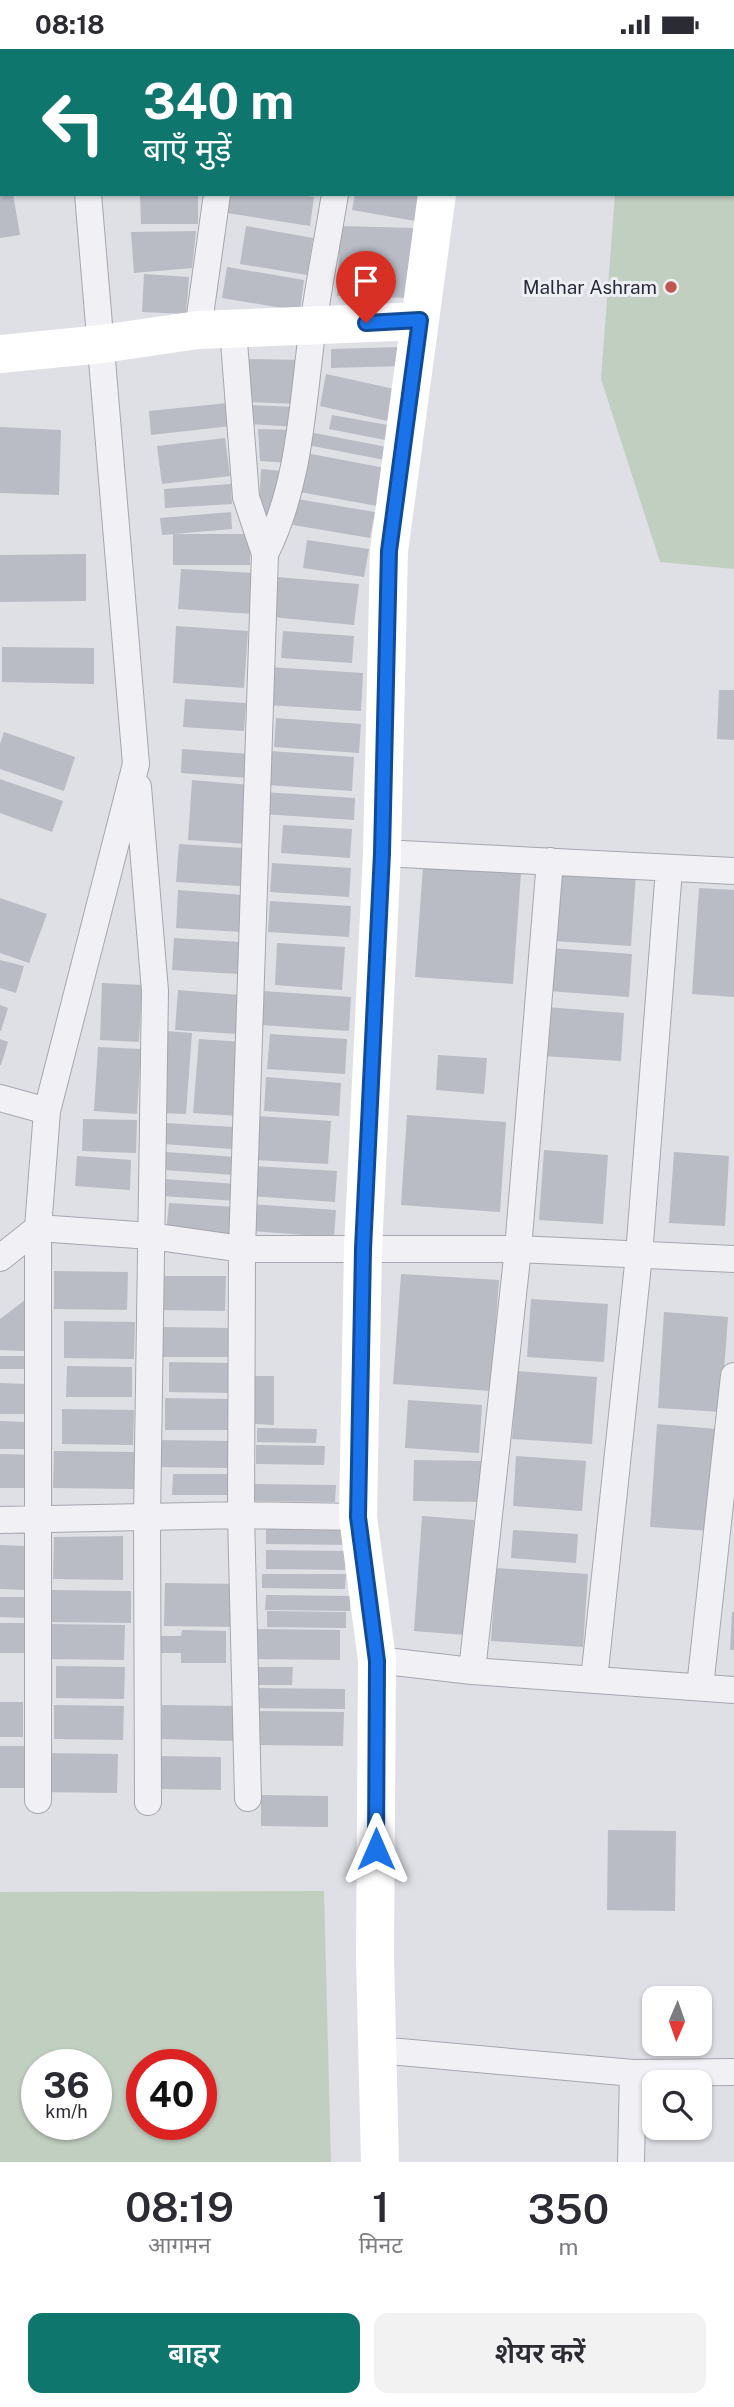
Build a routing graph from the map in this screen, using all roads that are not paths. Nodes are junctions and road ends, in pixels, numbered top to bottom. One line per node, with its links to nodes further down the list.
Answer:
1 (88, 196): 8 (street)
2 (217, 196): 7 (street)
3 (335, 196): 6 (street)
4 (437, 196): 5 (street)
5 (420, 320): 6 (street); 12 (street)
6 (313, 325): 7 (street); 10 (street)
7 (216, 329): 8 (street); 10 (street)
8 (102, 344): 9 (street); 11 (street)
9 (0, 354)
10 (265, 554): 20 (street)
11 (136, 764): 17 (street); 19 (street)
12 (382, 853): 13 (street); 21 (street)
13 (550, 861): 14 (street); 22 (street)
14 (669, 869): 15 (street); 23 (street)
15 (734, 871)
16 (0, 1098): 17 (street)
17 (47, 1111): 18 (street)
18 (38, 1228): 19 (street); 24 (street); 30 (street)
19 (151, 1236): 20 (street); 29 (street)
20 (242, 1249): 21 (street); 27 (street)
21 (363, 1249): 22 (street); 28 (street)
22 (518, 1249): 23 (street); 33 (street)
23 (639, 1255): 25 (street); 34 (street)
24 (0, 1258)
25 (734, 1259)
26 (734, 1376): 35 (street)
27 (241, 1515): 28 (street); 29 (street); 37 (street)
28 (358, 1517): 32 (street)
29 (147, 1518): 30 (street); 39 (street)
30 (40, 1519): 31 (street); 38 (street)
31 (0, 1520)
32 (377, 1661): 33 (street); 40 (street)
33 (472, 1671): 34 (street)
34 (594, 1680): 35 (street)
35 (700, 1688): 36 (street)
36 (734, 1690)
37 (248, 1798)
38 (38, 1800)
39 (148, 1802)
40 (378, 2050): 42 (street); 43 (street)
41 (734, 2072): 42 (street)
42 (633, 2073): 44 (street)
43 (380, 2162)
44 (631, 2162)

